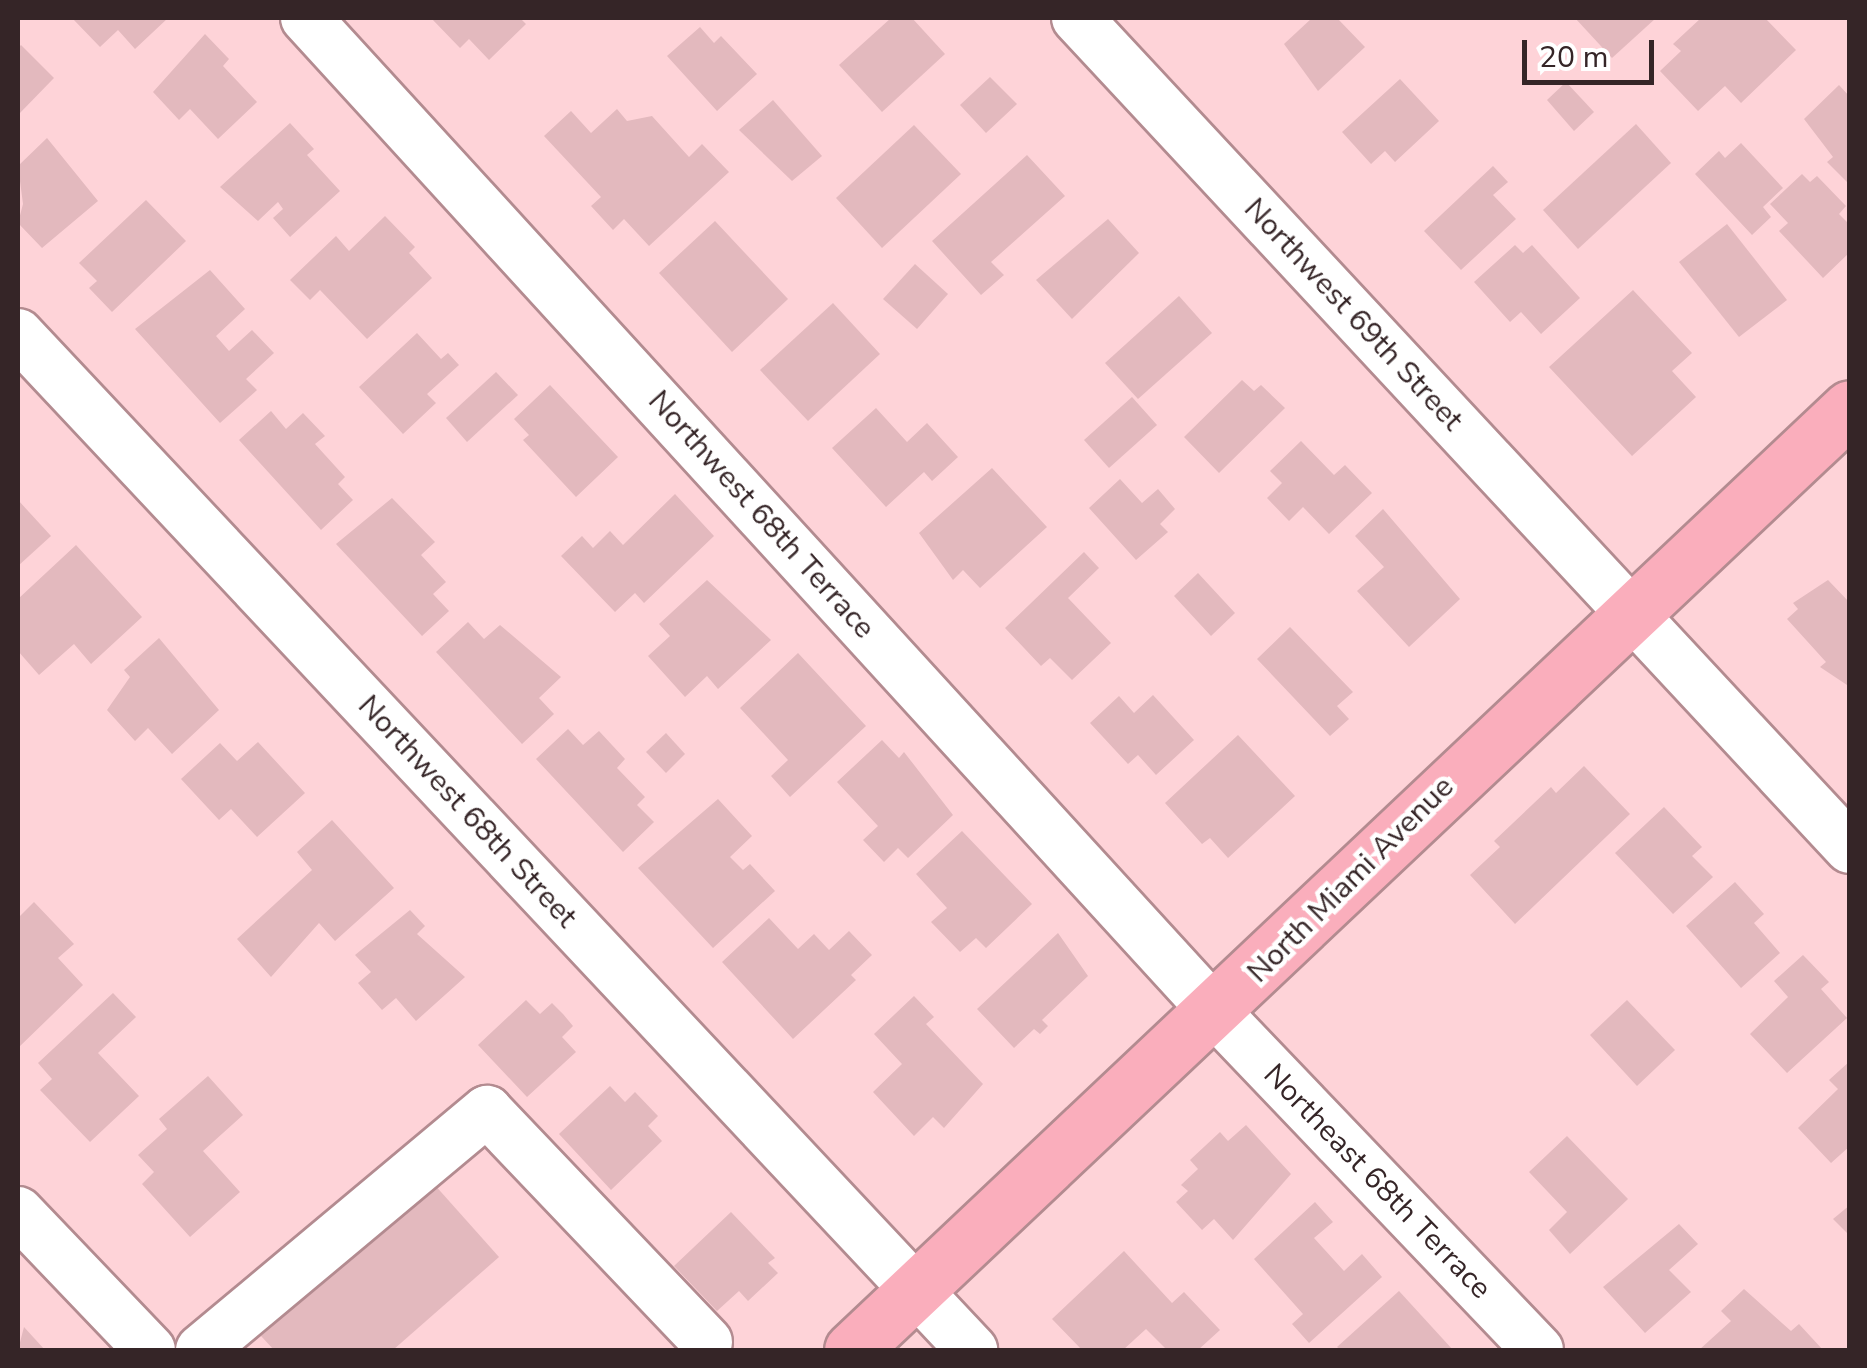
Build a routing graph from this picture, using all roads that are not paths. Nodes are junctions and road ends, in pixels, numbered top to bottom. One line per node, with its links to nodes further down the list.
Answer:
1 (306, 18): 7 (street, Northwest 68th Terrace)
2 (1078, 18): 5 (street, Northwest 69th Street)
3 (18, 334): 9 (street, Northwest 68th Street)
4 (1850, 408): 5 (main road, North Miami Avenue)
5 (1629, 614): 6 (street, Northwest 69th Street); 7 (main road, North Miami Avenue)
6 (1850, 848)
7 (1216, 1014): 9 (main road, North Miami Avenue); 15 (street, Northeast 68th Terrace)
8 (18, 1212): 11 (street)
9 (916, 1290): 13 (main road, North Miami Avenue); 14 (street, Northwest 68th Street)
10 (708, 1342): 12 (street)
11 (150, 1350)
12 (202, 1350)
13 (852, 1350)
14 (972, 1350)
15 (1538, 1350)

